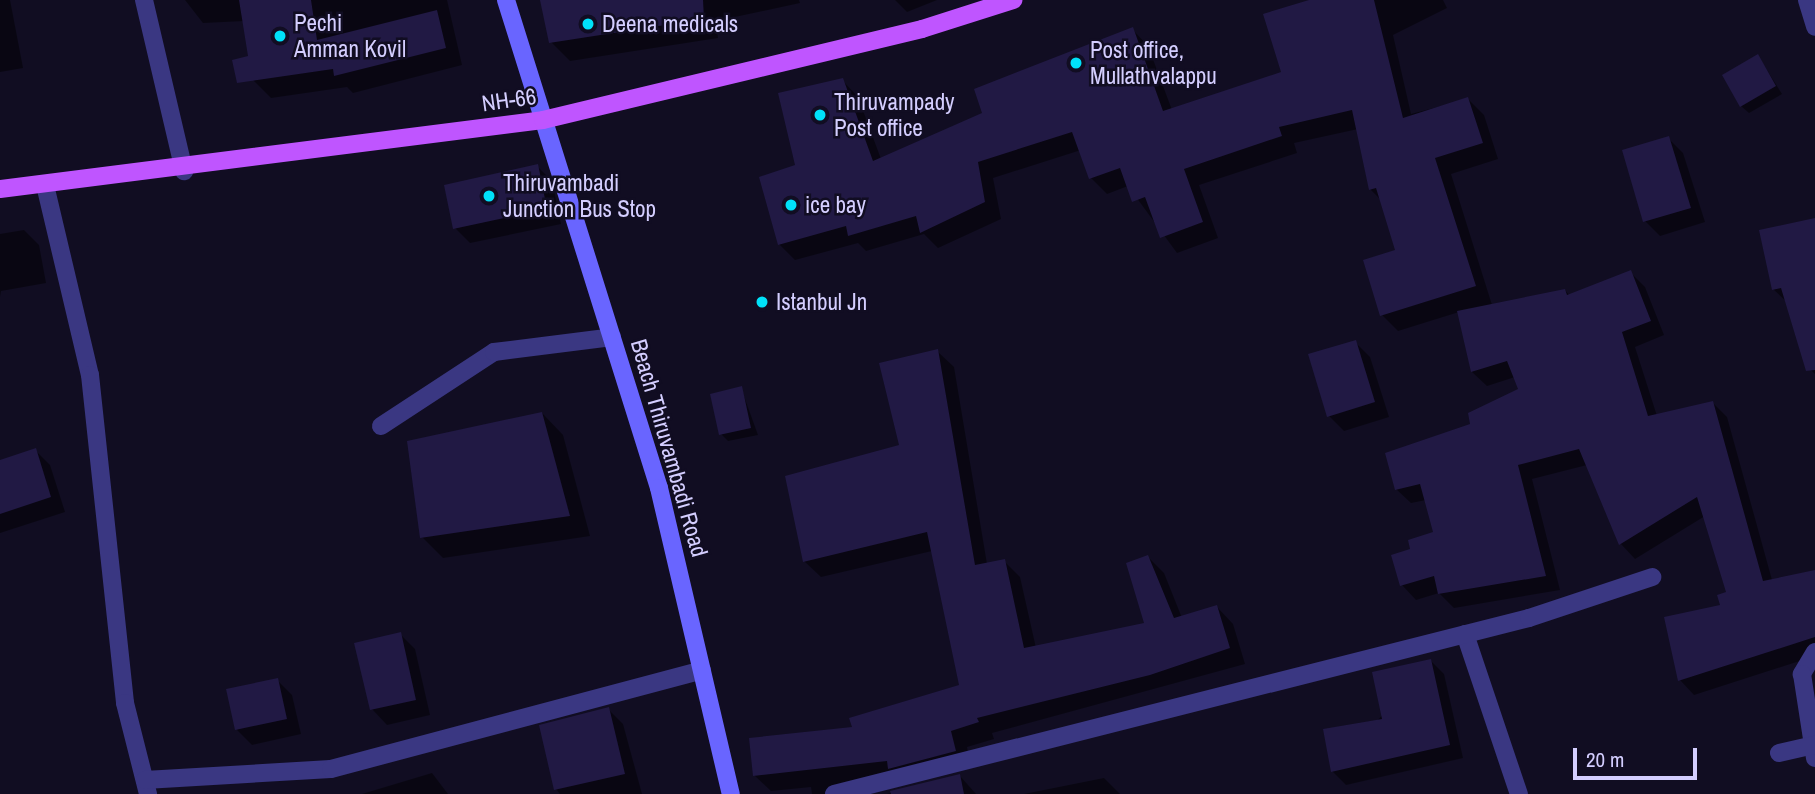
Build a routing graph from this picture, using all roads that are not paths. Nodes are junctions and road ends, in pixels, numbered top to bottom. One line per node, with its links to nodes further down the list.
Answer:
1 (144, 0): 7 (street)
2 (506, 0): 6 (main road, Beach Thiruvambadi Road)
3 (1013, 0): 6 (main road, NH-66)
4 (1807, 0): 5 (street)
5 (1815, 27)
6 (543, 120): 7 (main road, NH-66); 10 (main road, Beach Thiruvambadi Road)
7 (184, 171): 8 (main road, NH-66)
8 (45, 185): 9 (main road, NH-66); 18 (street)
9 (0, 190)
10 (612, 337): 11 (street); 15 (main road, Beach Thiruvambadi Road)
11 (381, 426)
12 (1652, 577): 13 (street)
13 (1465, 635): 20 (street); 21 (street)
14 (1815, 652): 16 (street)
15 (702, 670): 18 (street); 19 (main road, Beach Thiruvambadi Road)
16 (1814, 750): 17 (street)
17 (1779, 753)
18 (147, 787)
19 (731, 794)
20 (834, 794)
21 (1519, 794)

